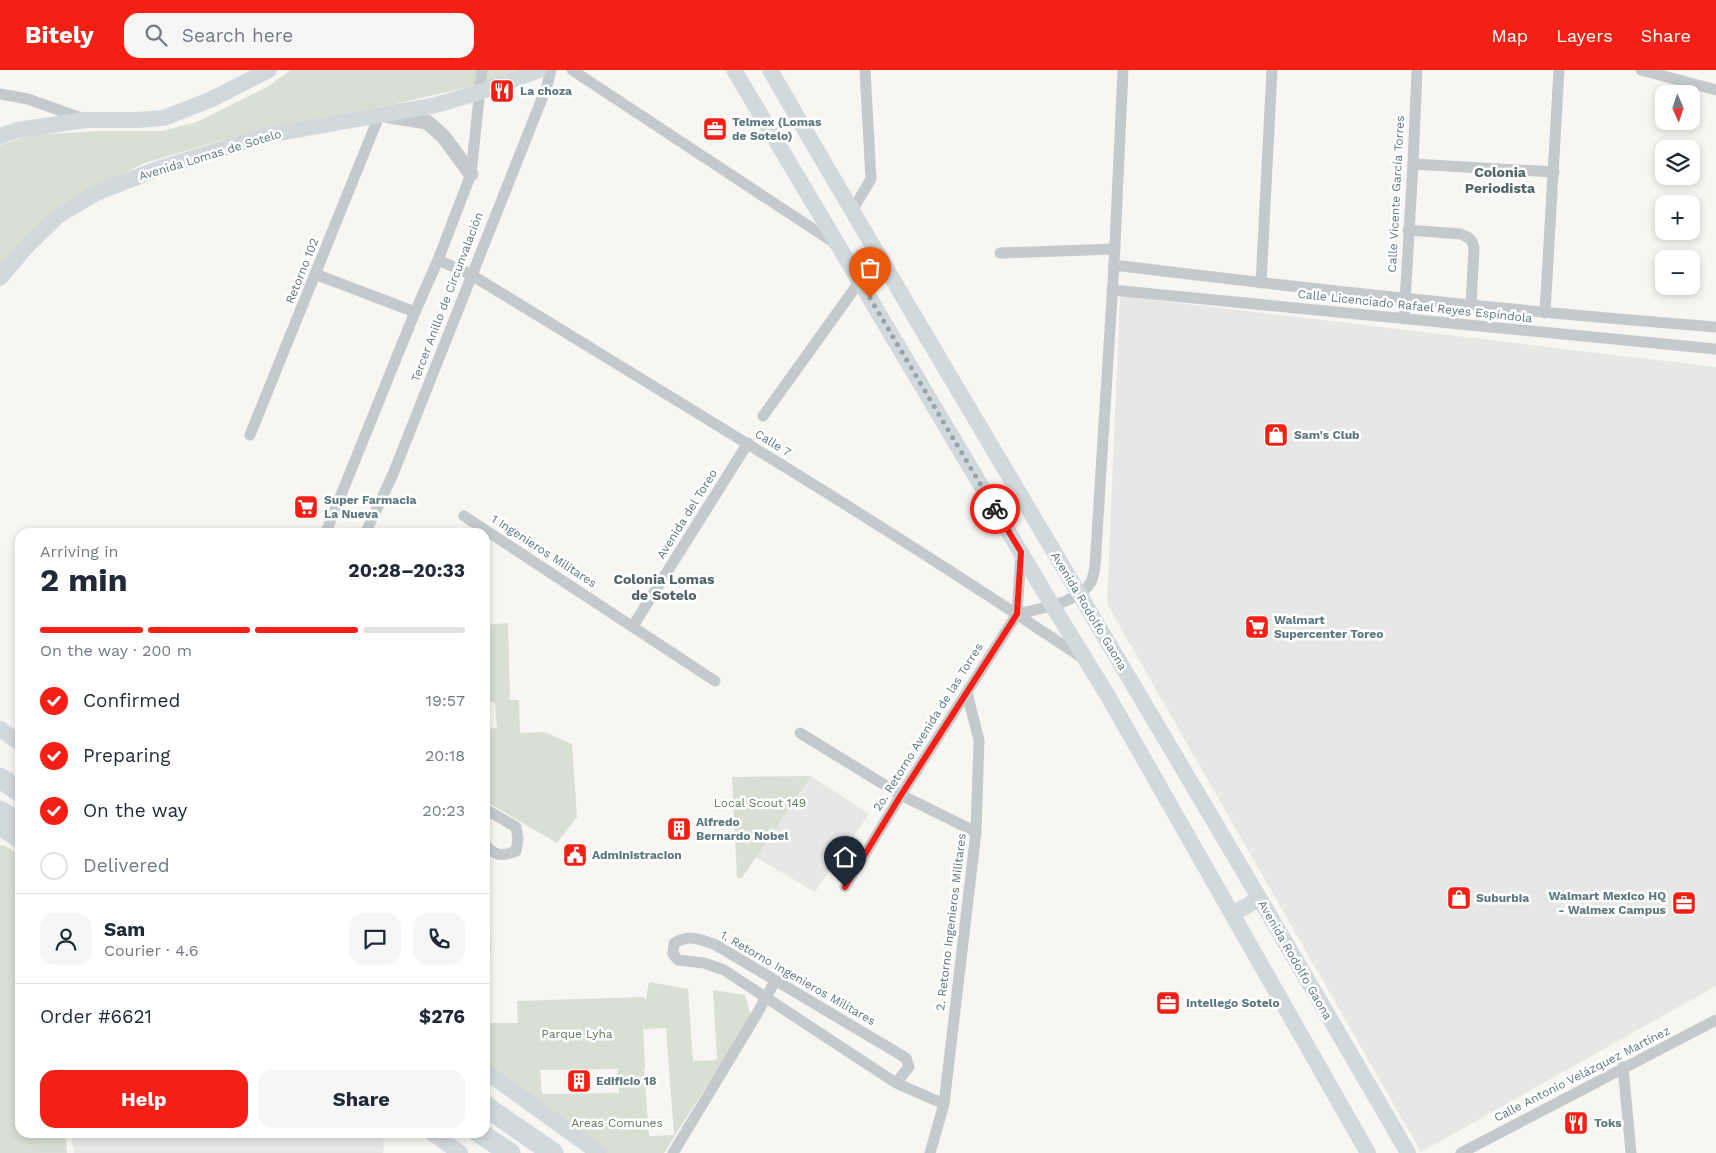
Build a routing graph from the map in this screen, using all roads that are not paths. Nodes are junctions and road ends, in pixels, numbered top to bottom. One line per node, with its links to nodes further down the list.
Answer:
1 (269, 70): 18 (main road)
2 (482, 70): 15 (street, Tercer Anillo de Circunvalación)
3 (539, 70): 15 (main road, Avenida Lomas de Sotelo)
4 (551, 70): 32 (street, Tercer Anillo de Circunvalación)
5 (572, 70): 25 (street)
6 (734, 70): 25 (main road)
7 (770, 70): 23 (main road, Avenida Rodolfo Gaona)
8 (865, 70): 23 (street)
9 (1123, 70): 26 (street)
10 (1272, 70): 35 (street)
11 (1417, 70): 20 (street, Calle Vicente García Torres)
12 (1560, 70): 21 (street)
13 (1641, 70): 14 (street)
14 (1716, 90)
15 (480, 92): 17 (main road, Avenida Lomas de Sotelo); 22 (street, Tercer Anillo de Circunvalación)
16 (0, 94): 18 (street)
17 (382, 116): 22 (street); 31 (street, Retorno 102); 33 (main road, Avenida Lomas de Sotelo)
18 (86, 120): 19 (main road)
19 (0, 136)
20 (1414, 164): 21 (street); 24 (street, Calle Vicente García Torres)
21 (1554, 172): 40 (street)
22 (471, 174): 28 (street, Tercer Anillo de Circunvalación)
23 (852, 211): 29 (main road, Avenida Rodolfo Gaona)
24 (1408, 230): 37 (street, Calle Vicente García Torres); 38 (street)
25 (839, 246): 34 (main road)
26 (1115, 249): 27 (street); 30 (street)
27 (1000, 252)
28 (438, 260): 32 (street, Calle 7); 39 (street, Tercer Anillo de Circunvalación)
29 (881, 261): 34 (street); 53 (main road, Avenida Rodolfo Gaona)
30 (1114, 265): 35 (street, Calle Licenciado Rafael Reyes Espíndola); 36 (street)
31 (316, 274): 39 (street); 45 (street, Retorno 102)
32 (470, 274): 46 (street, Calle 7); 49 (street, Tercer Anillo de Circunvalación)
33 (0, 278)
34 (860, 281): 44 (street); 52 (main road)
35 (1261, 283): 37 (street, Calle Licenciado Rafael Reyes Espíndola)
36 (1112, 290): 41 (street, Calle Licenciado Rafael Reyes Espíndola); 53 (street)
37 (1404, 298): 38 (street, Calle Licenciado Rafael Reyes Espíndola); 41 (street, Calle Vicente García Torres)
38 (1471, 306): 40 (street, Calle Licenciado Rafael Reyes Espíndola)
39 (415, 312): 48 (street, Tercer Anillo de Circunvalación)
40 (1545, 313): 42 (street, Calle Licenciado Rafael Reyes Espíndola)
41 (1404, 319): 43 (street, Calle Licenciado Rafael Reyes Espíndola)
42 (1716, 328)
43 (1716, 349)
44 (763, 416)
45 (250, 435)
46 (748, 443): 55 (street, Calle 7); 56 (street, Avenida del Toreo)
47 (464, 516): 50 (street, 1 Ingenieros Militares)
48 (328, 528)
49 (368, 528)
50 (482, 528)
51 (490, 533): 56 (street, 1 Ingenieros Militares)
52 (1021, 552): 54 (main road); 55 (street)
53 (1079, 594): 54 (street); 74 (main road, Avenida Rodolfo Gaona)
54 (1052, 605): 55 (street); 57 (main road)
55 (1017, 614): 57 (street, Calle 7); 59 (street, 2o. Retorno Avenida de las Torres)
56 (633, 626): 58 (street, 1 Ingenieros Militares)
57 (1087, 661): 75 (main road)
58 (715, 681)
59 (967, 692): 65 (street, 2o. Retorno Avenida de las Torres); 70 (street, 2. Retorno Ingenieros Militares)
60 (0, 729): 62 (main road)
61 (800, 733): 65 (street)
62 (15, 740)
63 (0, 778): 64 (highway)
64 (15, 788)
65 (901, 795): 70 (street); 73 (street, 2o. Retorno Avenida de las Torres)
66 (0, 811): 68 (highway)
67 (490, 812): 72 (street)
68 (15, 820)
69 (0, 828): 71 (main road)
70 (976, 832): 82 (street, 2. Retorno Ingenieros Militares)
71 (15, 838)
72 (490, 850)
73 (845, 887)
74 (1259, 899): 75 (main road); 93 (main road, Avenida Rodolfo Gaona)
75 (1232, 914): 92 (main road)
76 (774, 981): 77 (street); 77 (street, 1. Retorno Ingenieros Militares); 81 (street, 1. Retorno Ingenieros Militares)
77 (764, 997): 81 (street, 1. Retorno Ingenieros Militares); 90 (street)
78 (1716, 1020): 79 (street, Calle Antonio Velázquez Martínez)
79 (1623, 1068): 94 (street, Calle Antonio Velázquez Martínez); 95 (street)
80 (490, 1075): 89 (main road)
81 (896, 1083): 82 (street, 1. Retorno Ingenieros Militares)
82 (944, 1104): 91 (street, 2. Retorno Ingenieros Militares)
83 (490, 1109): 88 (highway)
84 (439, 1138): 86 (main road)
85 (487, 1138): 87 (highway)
86 (460, 1153)
87 (510, 1153)
88 (553, 1153)
89 (599, 1153)
90 (673, 1153)
91 (930, 1153)
92 (1368, 1153)
93 (1408, 1153)
94 (1461, 1153)
95 (1631, 1153)

